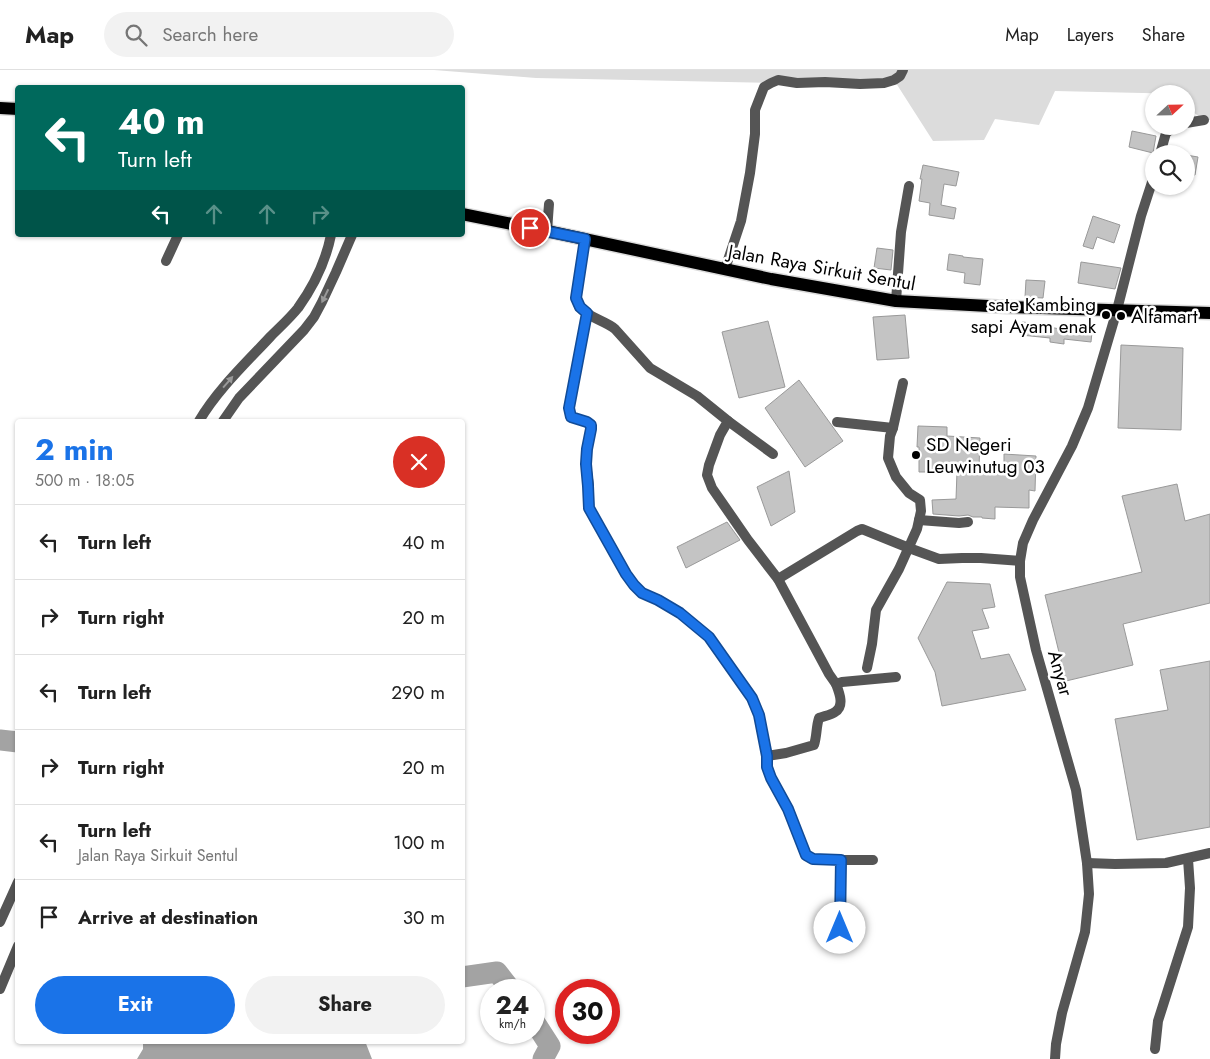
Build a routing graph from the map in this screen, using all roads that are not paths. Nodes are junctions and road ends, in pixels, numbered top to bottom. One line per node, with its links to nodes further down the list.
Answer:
1 (903, 70): 17 (street)
2 (0, 108): 3 (main road)
3 (15, 109)
4 (1204, 120): 5 (street)
5 (1195, 122)
6 (909, 186): 19 (street)
7 (1148, 195): 20 (street, Anyar)
8 (549, 204): 10 (street)
9 (465, 215): 10 (main road, Jalan Raya Sirkuit Sentul)
10 (547, 231): 14 (main road, Jalan Raya Sirkuit Sentul)
11 (177, 237): 15 (street)
12 (331, 237): 16 (street)
13 (351, 237): 18 (street)
14 (585, 239): 17 (main road, Jalan Raya Sirkuit Sentul); 21 (street)
15 (166, 261)
16 (320, 266): 18 (street); 24 (street, one-way to 16)
17 (724, 269): 19 (main road, Jalan Raya Sirkuit Sentul)
18 (336, 272): 25 (street, one-way to 25)
19 (896, 301): 20 (main road, Jalan Raya Sirkuit Sentul)
20 (1117, 310): 22 (main road, Jalan Raya Sirkuit Sentul); 33 (street, Anyar)
21 (587, 313): 26 (street); 38 (street)
22 (1210, 313)
23 (903, 382): 28 (street)
24 (200, 419)
25 (224, 419)
26 (728, 421): 29 (street); 34 (street)
27 (837, 422): 28 (street)
28 (893, 428): 30 (street)
29 (773, 454)
30 (919, 520): 31 (street); 32 (street)
31 (968, 522)
32 (909, 548): 33 (street); 34 (street); 35 (street)
33 (1020, 562): 43 (street, Anyar)
34 (778, 578): 37 (street)
35 (867, 668)
36 (896, 677): 37 (street)
37 (836, 684): 38 (street)
38 (767, 756): 41 (street)
39 (1210, 853): 40 (street)
40 (1188, 859): 43 (street); 49 (street)
41 (841, 860): 42 (street); 46 (street)
42 (873, 860)
43 (1087, 863): 50 (street, Anyar)
44 (15, 889): 45 (street)
45 (0, 922)
46 (840, 928)
47 (15, 953): 48 (street)
48 (0, 990)
49 (1155, 1049)
50 (1056, 1059)

